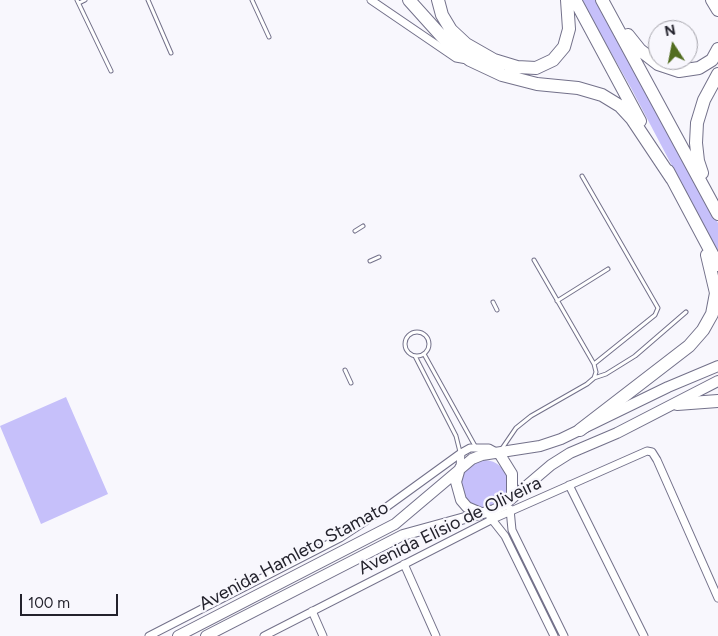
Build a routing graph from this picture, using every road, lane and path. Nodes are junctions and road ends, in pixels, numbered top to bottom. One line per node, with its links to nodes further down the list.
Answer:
1 (85, 0): 10 (lane)
2 (148, 0): 15 (lane)
3 (252, 0): 13 (lane)
4 (371, 0): 16 (street)
5 (409, 0): 16 (highway)
6 (438, 0): 7 (highway)
7 (568, 0)
8 (575, 0): 20 (highway)
9 (712, 0): 12 (highway)
10 (78, 2): 17 (lane)
11 (604, 3): 14 (highway); 22 (highway)
12 (718, 10)
13 (269, 37)
14 (718, 49)
15 (171, 53)
16 (470, 60): 20 (highway)
17 (111, 71)
18 (718, 74): 21 (highway)
19 (582, 176): 37 (lane)
20 (672, 179): 25 (highway)
21 (718, 210)
22 (718, 214)
23 (363, 226): 24 (lane)
24 (355, 231)
25 (700, 231): 29 (highway); 46 (highway)
26 (379, 257): 28 (lane)
27 (534, 260): 31 (lane)
28 (370, 262)
29 (718, 265)
30 (608, 269): 31 (lane)
31 (557, 301): 37 (lane)
32 (493, 302): 33 (lane)
33 (497, 310)
34 (686, 312): 40 (lane)
35 (424, 354): 36 (lane); 36 (lane); 47 (lane)
36 (415, 356): 48 (lane)
37 (594, 364): 40 (lane)
38 (718, 366): 43 (main road, Avenida Hamleto Stamato)
39 (345, 370): 42 (lane)
40 (594, 378): 49 (lane)
41 (718, 381): 45 (main road, Avenida Hamleto Stamato)
42 (351, 383)
43 (668, 387): 45 (main road); 46 (main road, Avenida Hamleto Stamato)
44 (718, 401): 45 (highway)
45 (677, 404): 52 (main road, Avenida Hamleto Stamato)
46 (580, 430): 49 (main road, Avenida Hamleto Stamato)
47 (475, 446): 48 (street); 49 (street)
48 (461, 453): 50 (street); 61 (street)
49 (499, 453): 50 (main road, Avenida Hamleto Stamato); 52 (main road)
50 (460, 467): 54 (main road); 62 (main road, Avenida Hamleto Stamato)
51 (568, 485): 53 (street, Avenida Elísio de Oliveira); 59 (street, Avenida Elísio de Oliveira); 69 (street)
52 (512, 498): 53 (street); 54 (main road, Avenida Hamleto Stamato)
53 (509, 512): 55 (street, Avenida Elísio de Oliveira); 57 (street)
54 (483, 513): 55 (street); 63 (main road, Avenida Hamleto Stamato)
55 (493, 519): 56 (street, Avenida Elísio de Oliveira); 58 (street)
56 (404, 564): 60 (street, Avenida Elísio de Oliveira); 66 (street)
57 (539, 585): 58 (street); 68 (street)
58 (531, 589): 67 (street)
59 (718, 598)
60 (312, 611): 64 (street, Avenida Elísio de Oliveira); 65 (street)
61 (148, 636)
62 (178, 636)
63 (206, 636)
64 (264, 636)
65 (323, 636)
66 (436, 636)
67 (554, 636)
68 (564, 636)
69 (644, 636)

